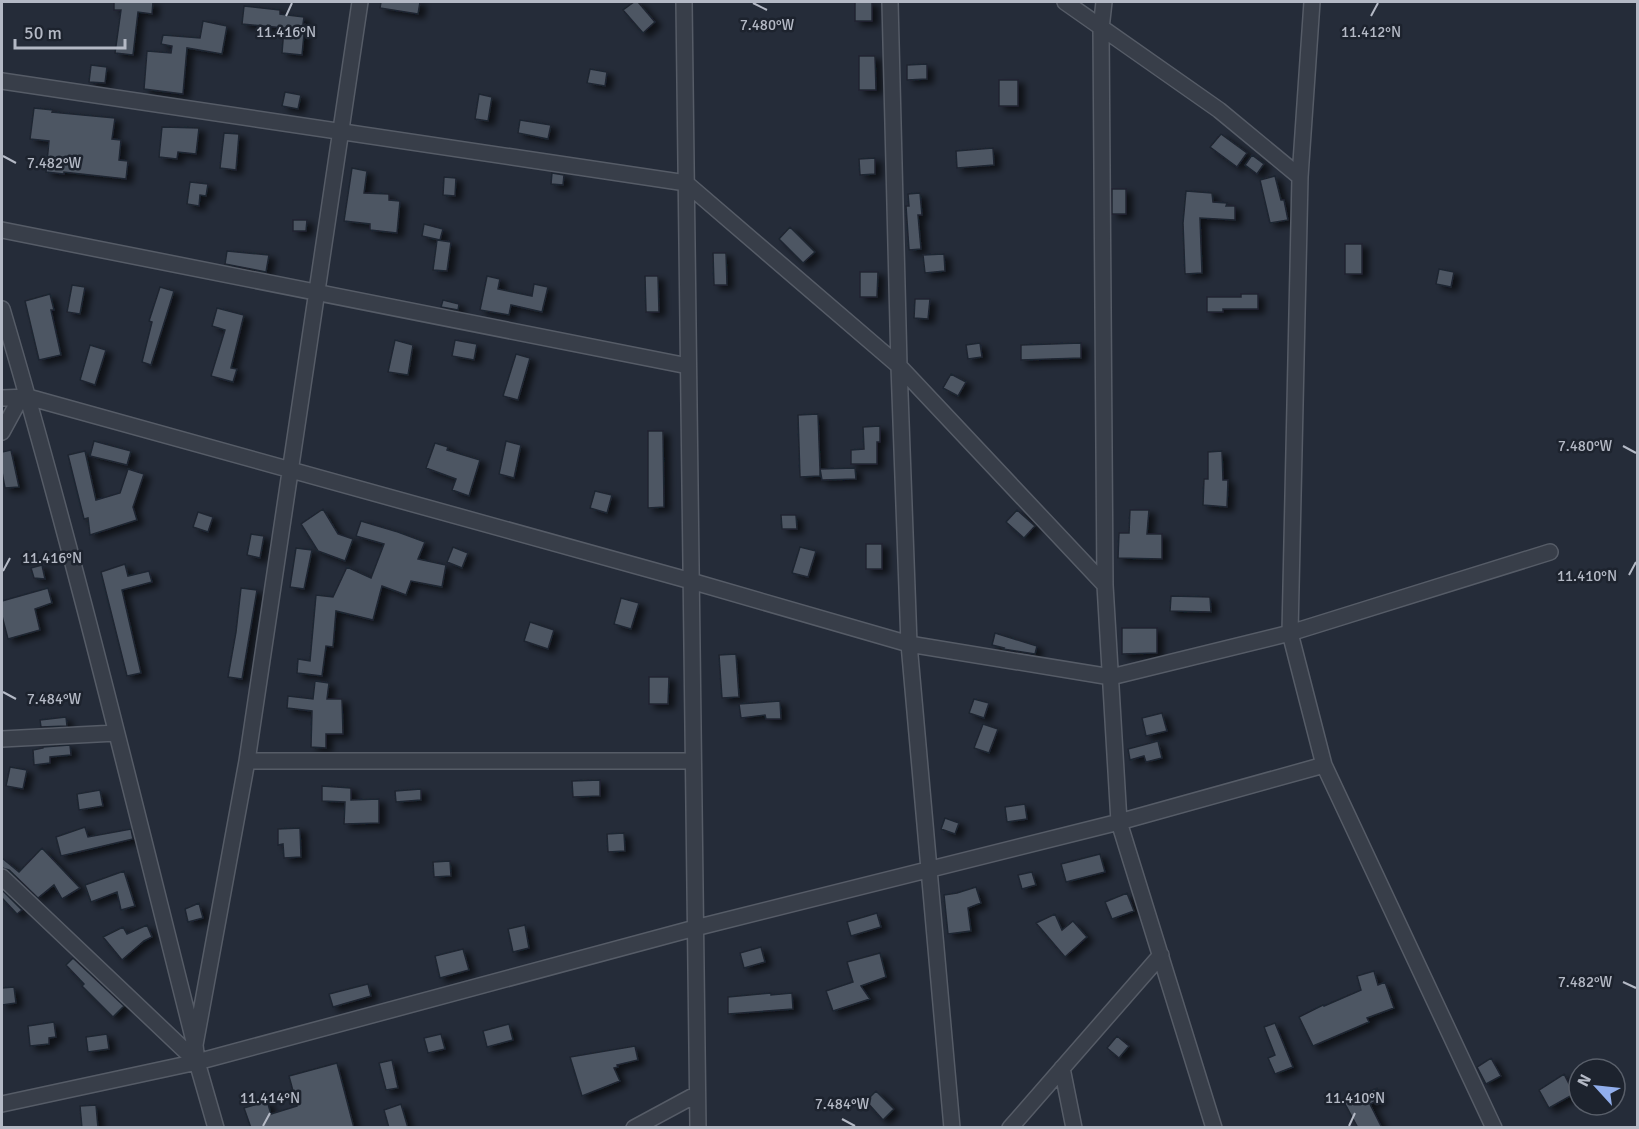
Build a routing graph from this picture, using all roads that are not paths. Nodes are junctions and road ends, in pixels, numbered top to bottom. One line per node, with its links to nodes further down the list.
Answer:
1 (360, 2): 9 (street)
2 (684, 2): 11 (street)
3 (890, 2): 16 (street)
4 (1065, 2): 7 (street)
5 (1104, 2): 7 (street)
6 (1312, 2): 10 (street)
7 (1101, 29): 10 (street); 23 (street)
8 (2, 81): 9 (street)
9 (341, 131): 11 (street); 13 (street)
10 (1300, 177): 24 (street)
11 (686, 183): 15 (street); 16 (street)
12 (2, 230): 13 (street)
13 (317, 292): 15 (street); 20 (street)
14 (2, 309): 17 (street)
15 (688, 366): 22 (street)
16 (899, 366): 23 (street); 25 (street)
17 (25, 397): 18 (street); 19 (street); 20 (street); 27 (street)
18 (2, 398)
19 (2, 432)
20 (291, 469): 22 (street); 29 (street)
21 (1550, 552): 24 (street)
22 (691, 580): 25 (street); 30 (street)
23 (1105, 585): 26 (street)
24 (1290, 633): 26 (street); 31 (street)
25 (909, 644): 26 (street); 33 (street)
26 (1111, 677): 32 (street)
27 (116, 733): 28 (street); 37 (street)
28 (2, 739)
29 (247, 761): 30 (street); 37 (street)
30 (693, 761): 35 (street)
31 (1324, 765): 32 (street); 49 (street)
32 (1119, 822): 33 (street); 36 (street)
33 (928, 870): 35 (street); 45 (street)
34 (2, 877): 38 (street)
35 (695, 928): 38 (street); 40 (street)
36 (1161, 955): 39 (street); 48 (street)
37 (195, 1045): 38 (street)
38 (197, 1062): 41 (street); 42 (street)
39 (1062, 1068): 46 (street); 47 (street)
40 (697, 1094): 43 (street); 44 (street)
41 (2, 1104)
42 (216, 1128)
43 (634, 1128)
44 (698, 1128)
45 (952, 1128)
46 (1010, 1128)
47 (1074, 1128)
48 (1214, 1128)
49 (1494, 1128)

